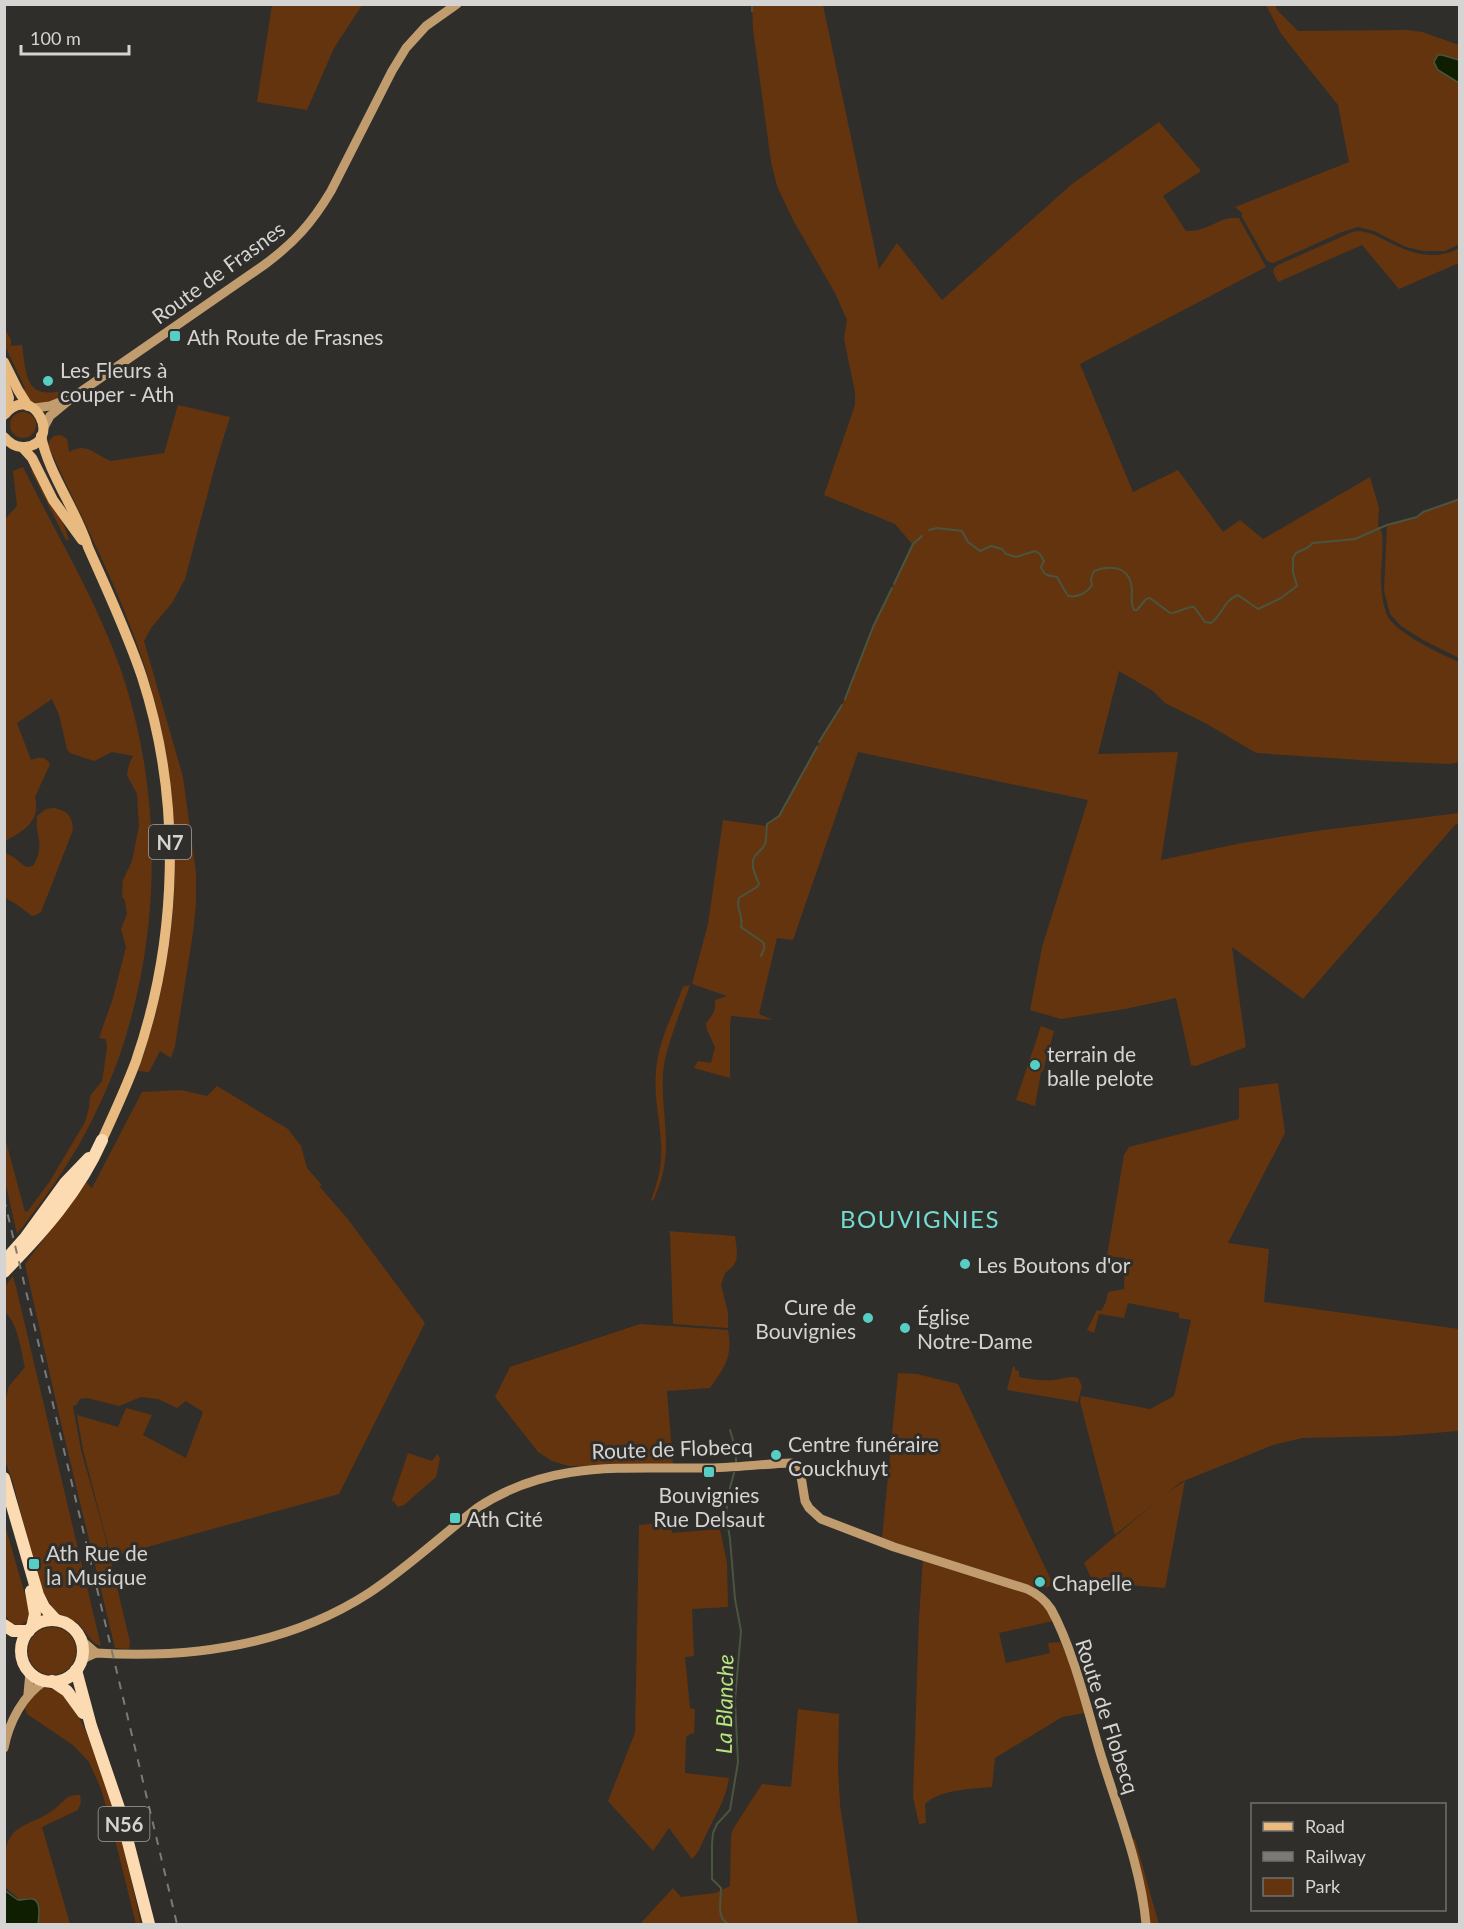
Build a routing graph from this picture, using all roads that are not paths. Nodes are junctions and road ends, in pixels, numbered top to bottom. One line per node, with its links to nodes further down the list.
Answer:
1 (457, 4): 4 (street, Route de Frasnes)
2 (4, 362): 5 (main road)
3 (4, 382): 6 (main road)
4 (73, 397): 5 (street, Route de Frasnes); 7 (street, Route de Frasnes)
5 (31, 407): 6 (main road); 7 (main road)
6 (5, 414)
7 (42, 432): 9 (main road); 10 (main road)
8 (7, 441): 9 (main road)
9 (22, 447): 10 (main road, N7)
10 (88, 547): 11 (main road, N7)
11 (102, 1140): 12 (highway, N7); 13 (highway)
12 (4, 1261)
13 (4, 1272)
14 (4, 1478): 16 (highway)
15 (4, 1498): 18 (highway)
16 (56, 1620): 18 (highway); 20 (highway)
17 (4, 1625): 18 (highway)
18 (30, 1629): 21 (highway)
19 (4, 1632): 21 (highway)
20 (81, 1640): 22 (street); 23 (highway, N56)
21 (21, 1649): 24 (highway)
22 (96, 1653): 23 (street); 30 (street, Route de Flobecq)
23 (78, 1667): 25 (highway); 27 (highway, N56)
24 (30, 1672): 25 (highway, N56); 26 (street)
25 (48, 1681): 26 (street); 27 (highway, N56)
26 (28, 1694): 28 (street)
27 (91, 1726): 29 (highway, N56)
28 (4, 1748)
29 (149, 1924)
30 (1146, 1924)

